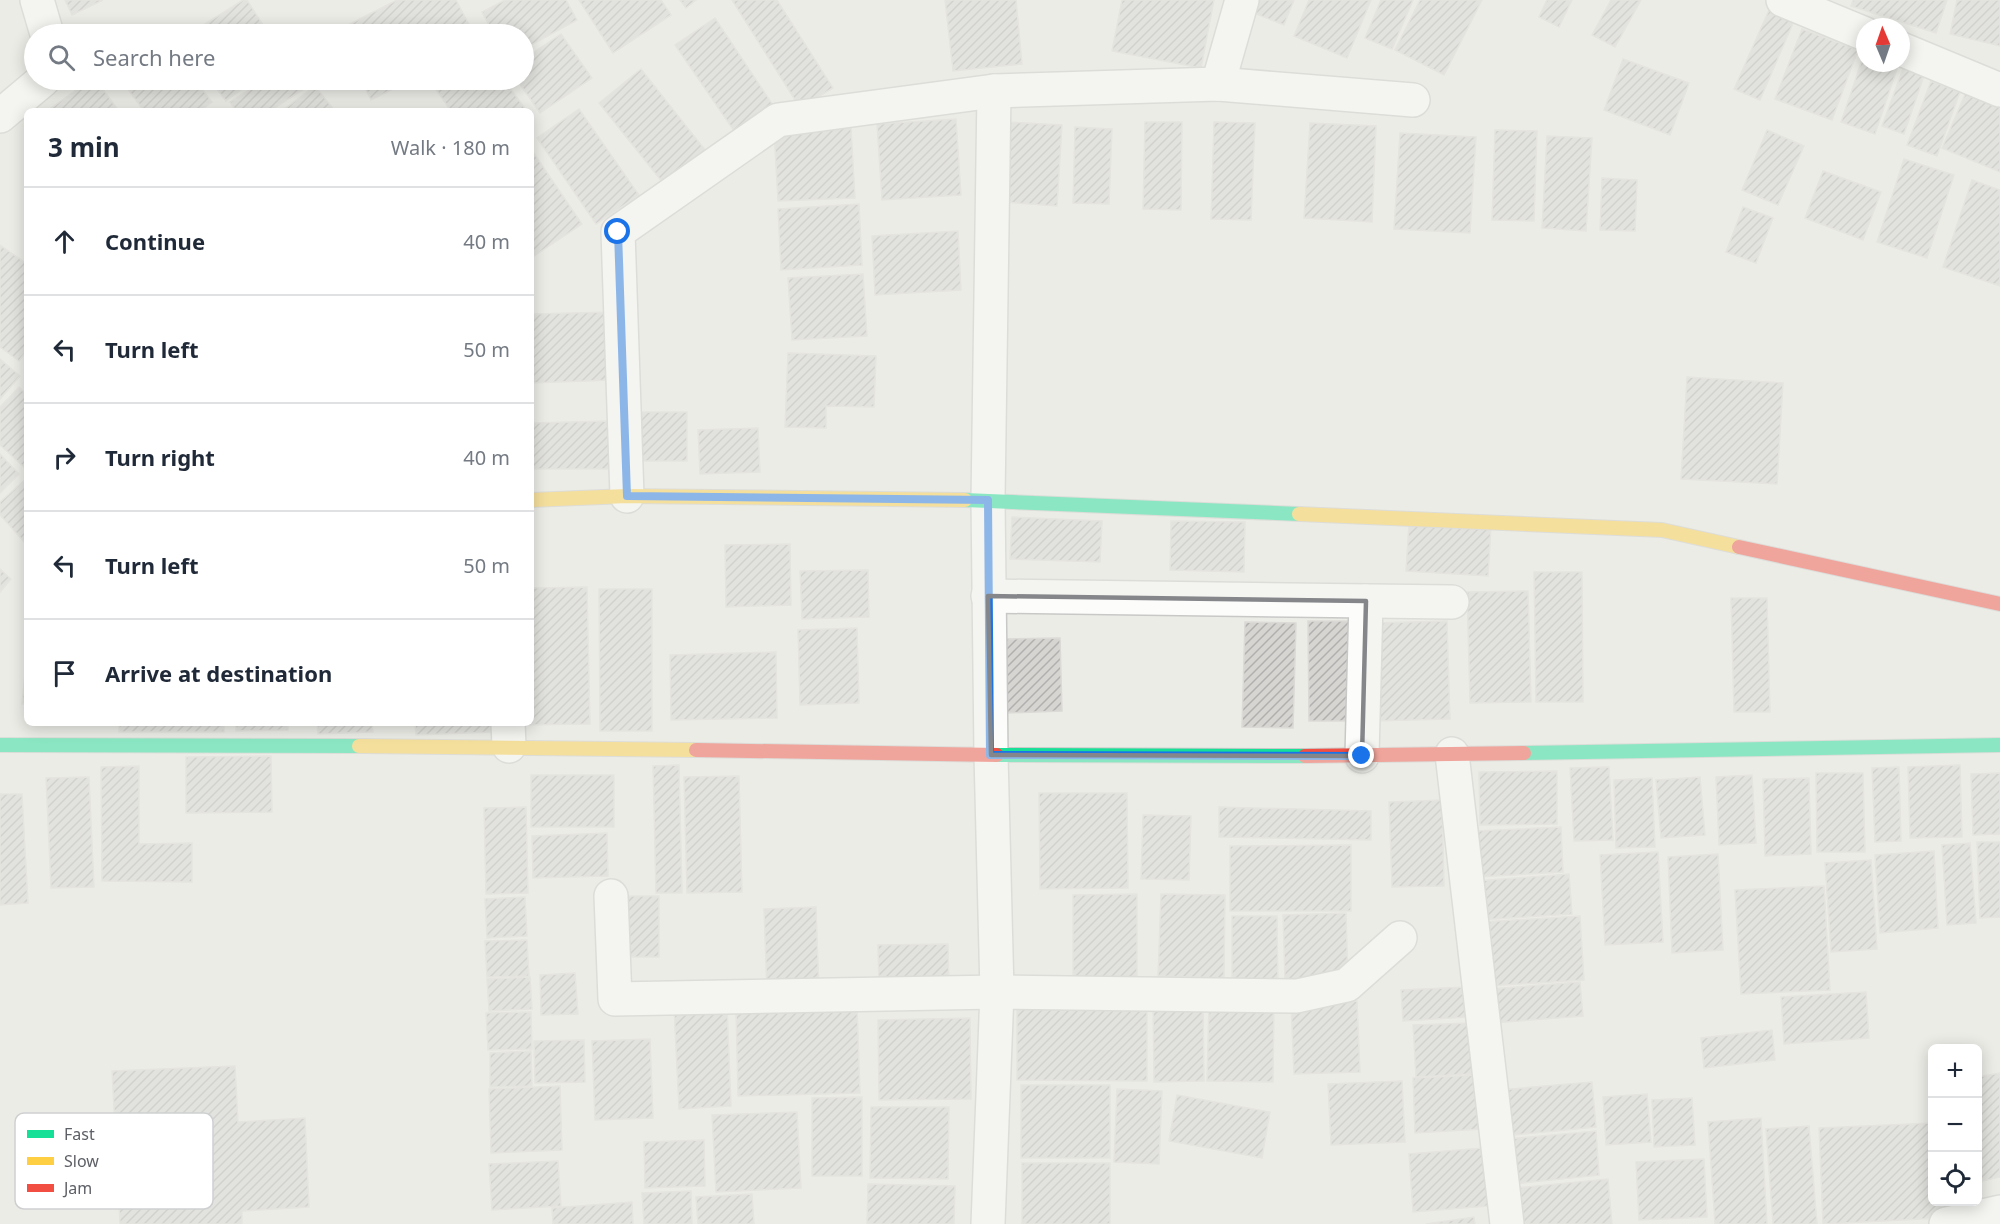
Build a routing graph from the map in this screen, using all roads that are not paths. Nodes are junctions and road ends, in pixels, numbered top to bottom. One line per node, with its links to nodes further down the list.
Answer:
1 (37, 0): 5 (street)
2 (1242, 0): 8 (street)
3 (1783, 0): 4 (street)
4 (1835, 10): 6 (street)
5 (44, 24)
6 (1856, 27)
7 (1910, 53): 10 (street)
8 (1218, 84): 11 (street); 12 (street)
9 (31, 90): 13 (street)
10 (2000, 90)
11 (994, 91): 14 (street); 16 (street)
12 (1413, 100)
13 (0, 116)
14 (627, 496): 15 (street); 16 (street)
15 (534, 500)
16 (988, 500): 17 (street); 20 (street)
17 (988, 596): 18 (street); 25 (street)
18 (1366, 601): 19 (street); 26 (street)
19 (1452, 602)
20 (2000, 604)
21 (509, 735): 22 (street); 25 (street)
22 (0, 745)
23 (2000, 745): 24 (street)
24 (1452, 754): 26 (street); 32 (street)
25 (990, 755): 26 (street); 29 (street)
26 (1362, 756)
27 (610, 896): 29 (street)
28 (1400, 938): 29 (street)
29 (997, 992): 31 (street)
30 (2000, 1212): 33 (street)
31 (988, 1224)
32 (1507, 1224)
33 (1946, 1224)

